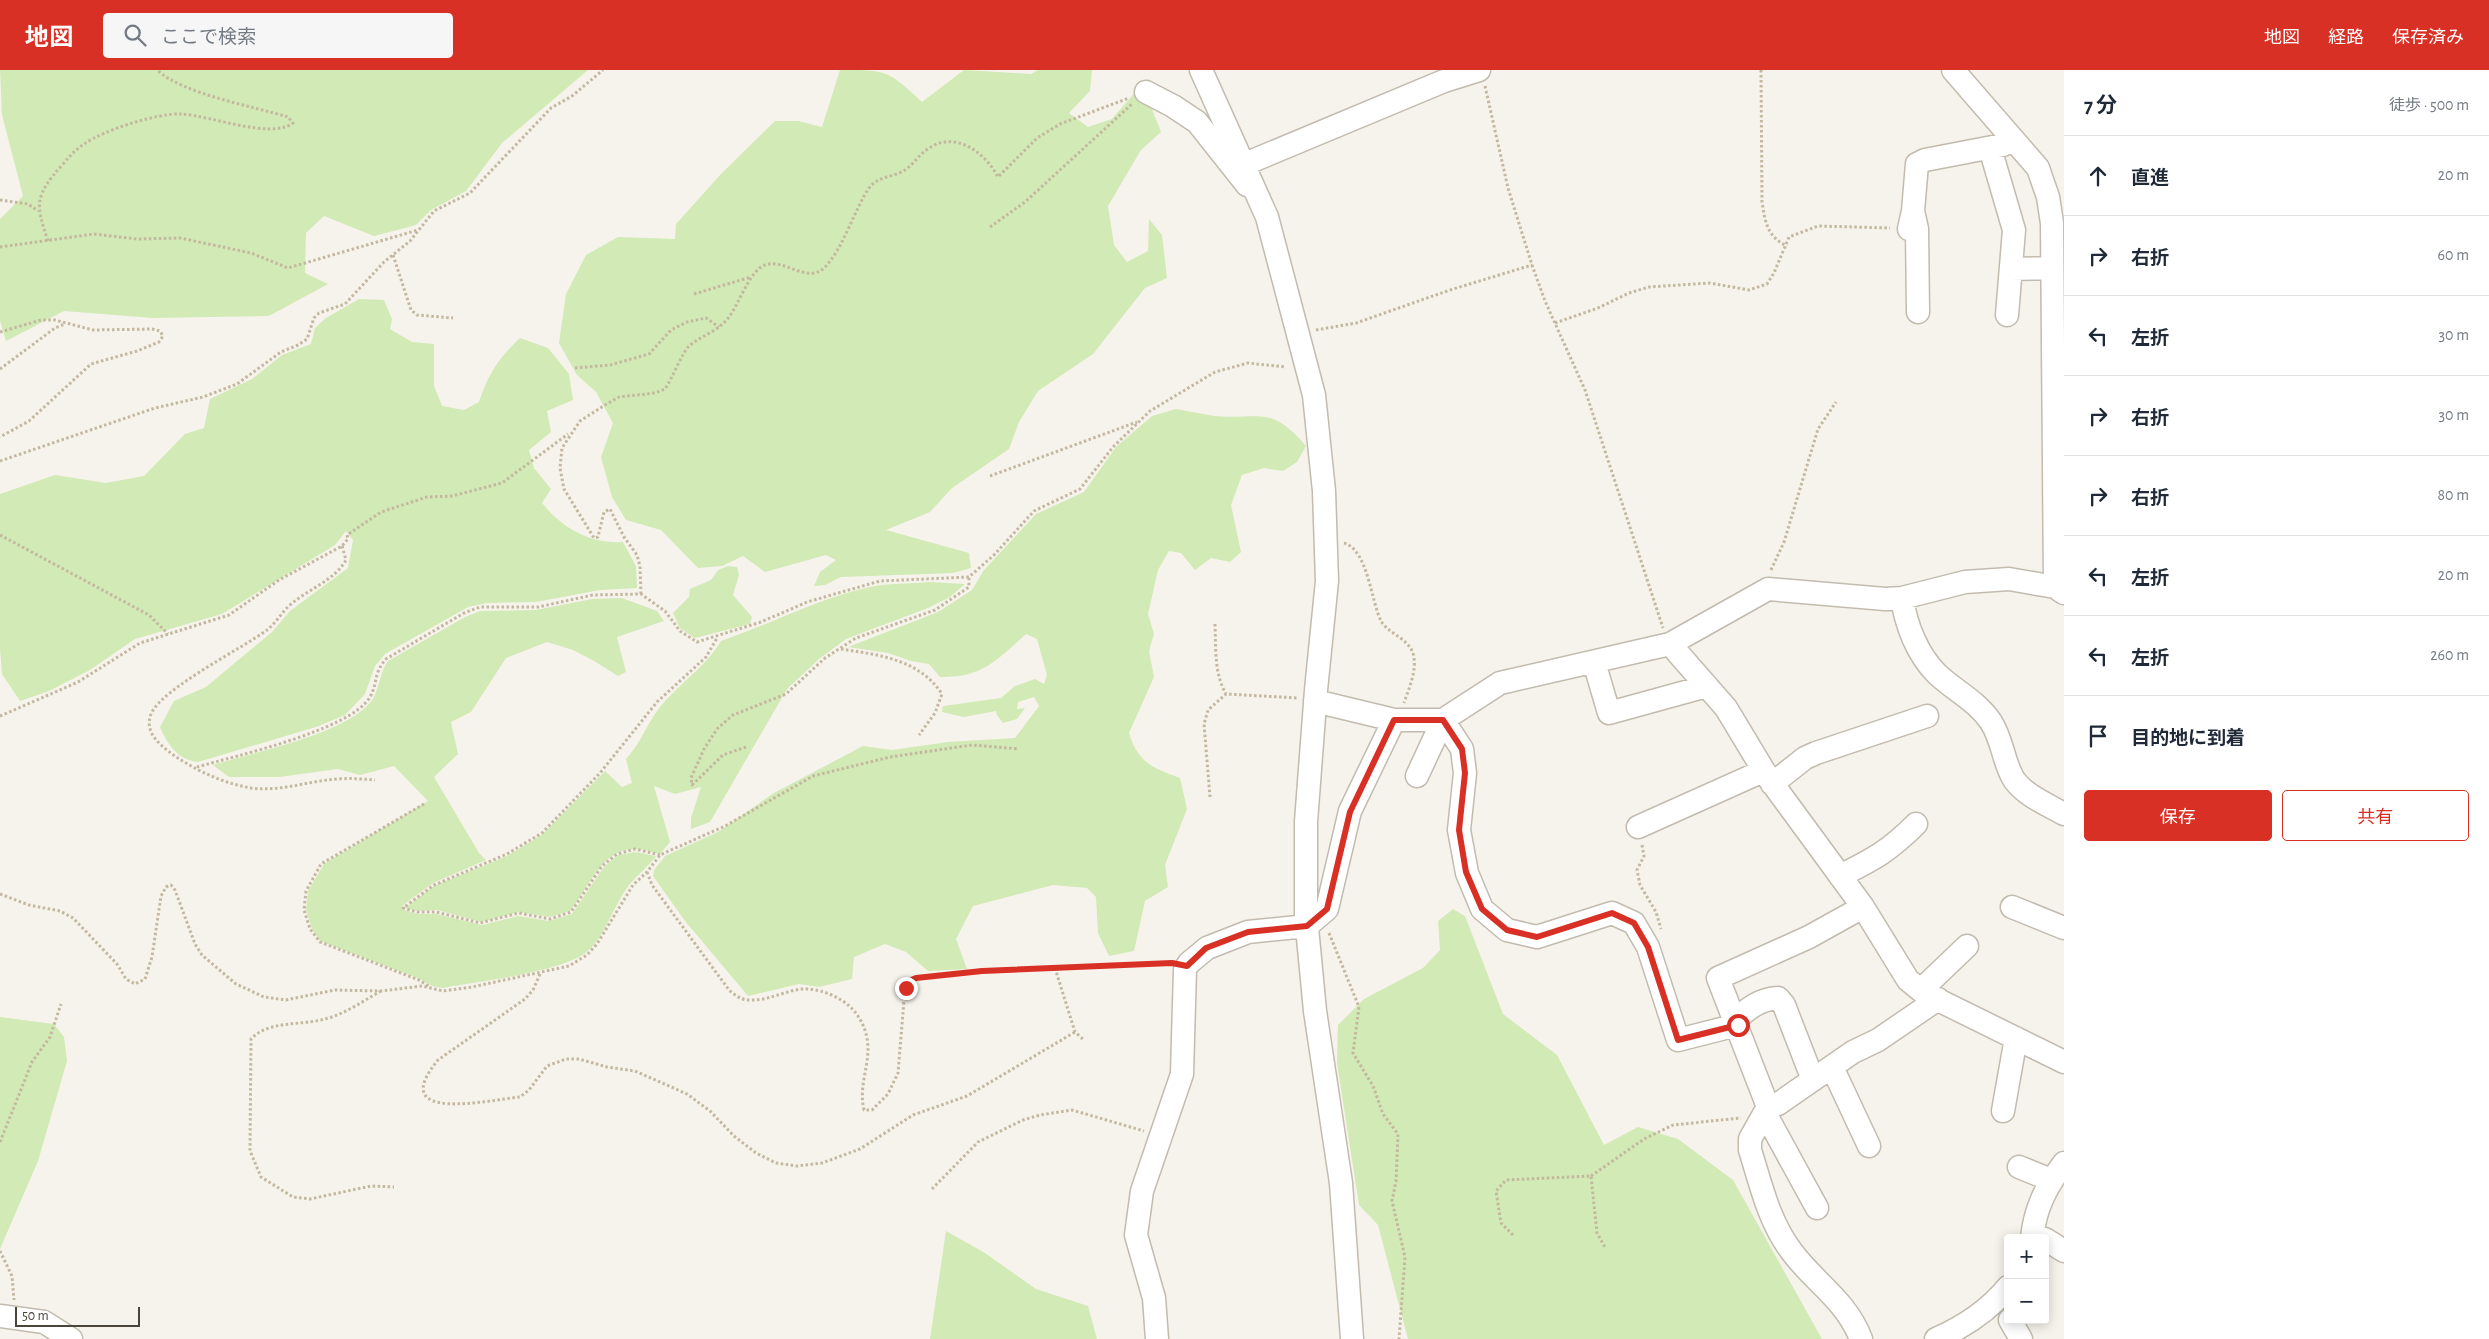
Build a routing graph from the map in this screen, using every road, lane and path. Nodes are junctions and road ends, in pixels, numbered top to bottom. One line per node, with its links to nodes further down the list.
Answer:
1 (157, 70): 14 (path)
2 (604, 70): 17 (path)
3 (1201, 70): 11 (street)
4 (1761, 70): 19 (path)
5 (1953, 70): 9 (street)
6 (1481, 75): 7 (street); 22 (path)
7 (1441, 76): 11 (street)
8 (1146, 92): 13 (street); 16 (path); 25 (path)
9 (2017, 142): 10 (street); 23 (street)
10 (1990, 148): 15 (street); 24 (street)
11 (1245, 164): 13 (street)
12 (0, 200): 14 (path)
13 (1261, 201): 36 (street)
14 (38, 212): 18 (path)
15 (1911, 220): 19 (path); 27 (street)
16 (990, 227)
17 (418, 230): 18 (path); 21 (path)
18 (48, 240): 20 (path)
19 (1787, 246): 30 (path)
20 (0, 247)
21 (393, 255): 29 (path); 42 (path)
22 (1532, 266): 30 (path); 33 (path)
23 (2052, 268): 24 (street); 48 (street)
24 (2011, 269): 28 (street)
25 (753, 277): 26 (path); 32 (path)
26 (694, 294)
27 (1918, 312)
28 (2007, 315)
29 (453, 318)
30 (1554, 323): 55 (path)
31 (66, 324): 34 (path); 37 (path); 41 (path)
32 (719, 327): 35 (path); 40 (path)
33 (1313, 330)
34 (0, 332)
35 (575, 368)
36 (1307, 368): 39 (path); 45 (street)
37 (0, 369)
38 (1836, 402): 49 (path)
39 (1140, 421): 43 (path); 47 (path)
40 (571, 432): 46 (path); 50 (path)
41 (0, 437)
42 (0, 462)
43 (990, 476)
44 (0, 535): 53 (path)
45 (1326, 542): 60 (street); 63 (path)
46 (342, 546): 53 (path); 68 (path)
47 (969, 577): 54 (path); 56 (path)
48 (2059, 590): 51 (street)
49 (1762, 593): 51 (street); 55 (street)
50 (641, 594): 54 (path); 68 (path)
51 (1902, 598): 74 (street)
52 (1215, 624): 59 (path)
53 (168, 634): 61 (path)
54 (717, 637): 77 (path)
55 (1670, 644): 57 (street); 58 (street)
56 (840, 649): 65 (path); 66 (path)
57 (1594, 662): 58 (street); 64 (street)
58 (1707, 686): 70 (street)
59 (1226, 694): 60 (path); 72 (path)
60 (1315, 701): 63 (street); 83 (street)
61 (0, 716)
62 (1927, 716): 70 (street)
63 (1396, 720): 64 (street); 83 (street)
64 (1443, 720): 69 (street); 86 (street)
65 (919, 735)
66 (746, 748)
67 (1019, 749): 77 (path)
68 (197, 767): 71 (path)
69 (1417, 776)
70 (1768, 777): 76 (street); 79 (street)
71 (375, 780)
72 (1210, 797)
73 (424, 804): 90 (path)
74 (2064, 814)
75 (1916, 824): 79 (street)
76 (1638, 827): 86 (path)
77 (660, 855): 78 (path)
78 (647, 872): 88 (path); 89 (path)
79 (1840, 876): 81 (street)
80 (0, 894): 91 (path)
81 (1863, 907): 92 (street); 94 (street)
82 (2012, 907): 84 (street)
83 (1314, 920): 87 (street); 123 (street); 124 (path)
84 (2064, 928)
85 (1966, 946): 92 (street)
86 (1648, 950): 94 (street)
87 (1187, 966): 88 (path); 103 (street)
88 (1055, 968): 95 (path)
89 (540, 973): 90 (path); 95 (path)
90 (432, 988): 91 (path)
91 (381, 991): 109 (path)
92 (1929, 995): 96 (street); 99 (street)
93 (61, 1004): 104 (path)
94 (1736, 1023): 100 (street); 102 (street)
95 (1075, 1032): 97 (path)
96 (2016, 1038): 98 (street); 101 (street)
97 (1084, 1040)
98 (2064, 1062)
99 (1832, 1067): 100 (street); 105 (street)
100 (1813, 1080): 102 (street)
101 (2002, 1111)
102 (1766, 1112): 108 (path); 111 (street); 125 (street)
103 (1161, 1137): 110 (path); 122 (street)
104 (0, 1142)
105 (1869, 1146)
106 (2019, 1167): 107 (street)
107 (2057, 1171): 112 (street)
108 (1591, 1176): 113 (path); 115 (path)
109 (394, 1187)
110 (932, 1189)
111 (1817, 1208)
112 (2033, 1234)
113 (1513, 1235)
114 (2049, 1241): 116 (street)
115 (1606, 1249)
116 (2064, 1250)
117 (0, 1251): 119 (path)
118 (2004, 1301): 126 (street)
119 (7, 1316): 121 (street)
120 (2012, 1324): 127 (street)
121 (71, 1339)
122 (1157, 1339)
123 (1352, 1339)
124 (1399, 1339)
125 (1860, 1339)
126 (1936, 1339)
127 (2021, 1339)

